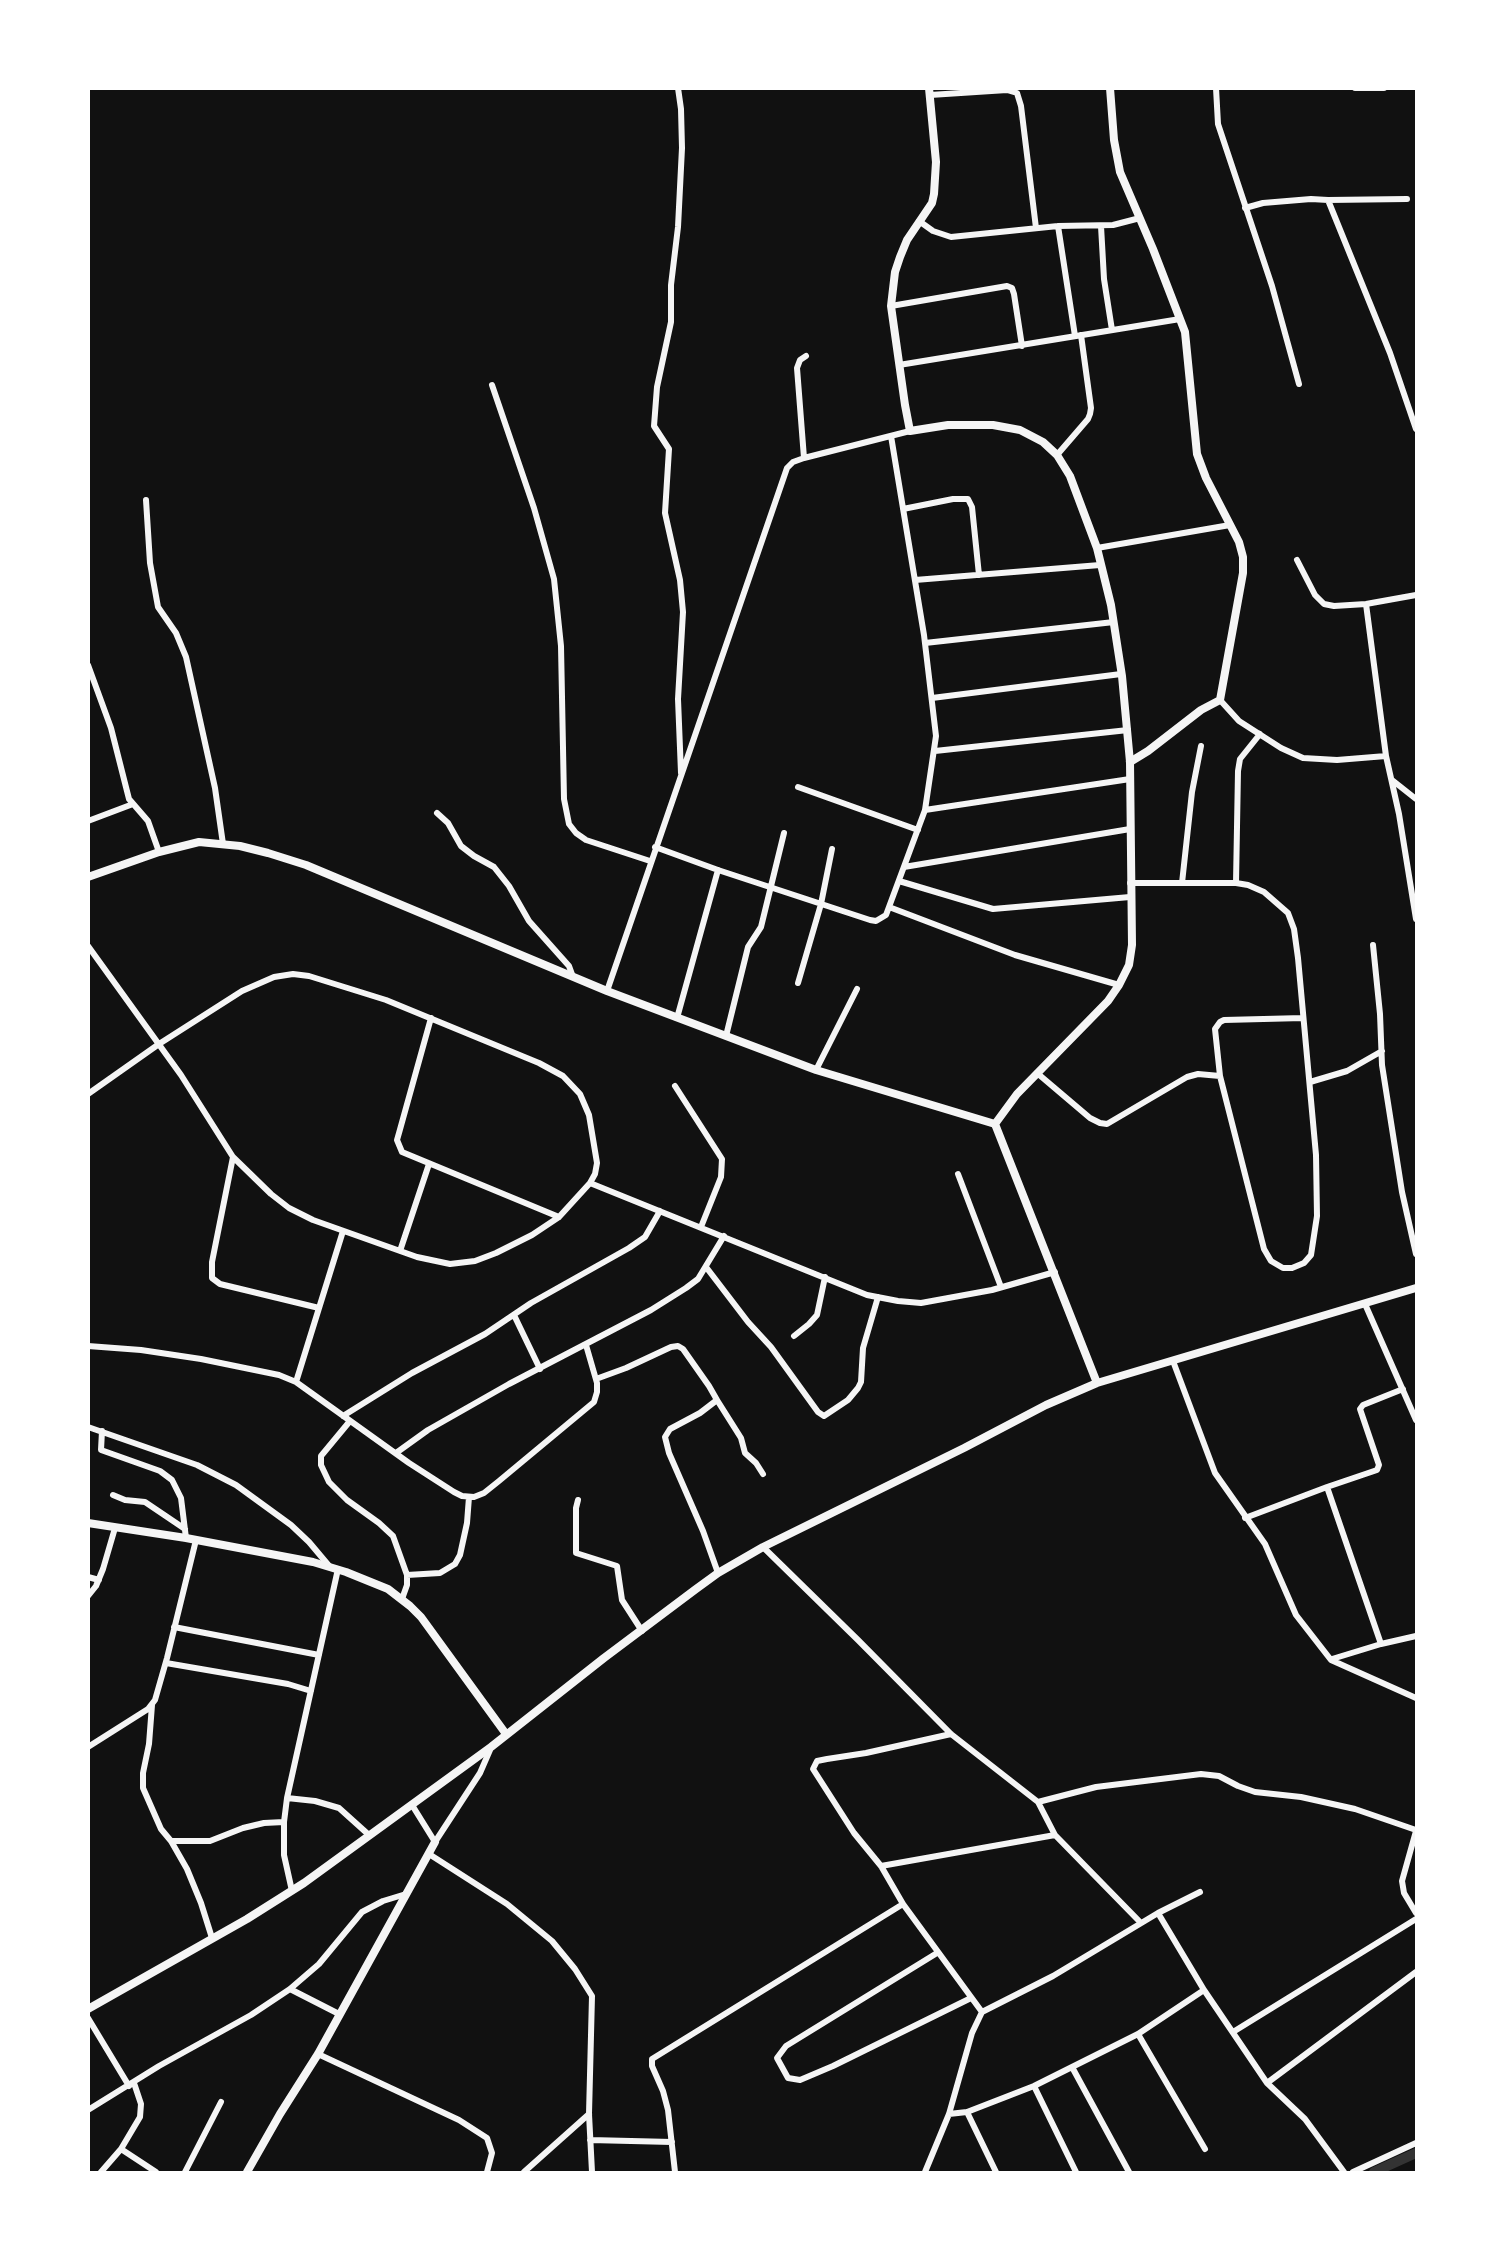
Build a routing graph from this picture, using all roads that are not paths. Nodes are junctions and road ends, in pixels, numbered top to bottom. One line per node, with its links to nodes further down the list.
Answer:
1 (678, 88): 51 (street)
2 (1110, 88): 10 (street)
3 (1216, 88): 9 (street)
4 (1354, 88): 5 (street)
5 (1384, 88)
6 (930, 92): 11 (main road); 14 (street)
7 (1407, 199): 8 (street)
8 (1328, 200): 9 (street); 24 (street)
9 (1245, 208): 22 (street)
10 (1140, 218): 13 (street); 16 (street)
11 (919, 221): 14 (street); 15 (main road)
12 (1059, 226): 13 (street); 14 (street); 18 (street)
13 (1101, 226): 17 (street)
14 (1036, 228)
15 (891, 306): 19 (street); 21 (main road)
16 (1180, 319): 17 (street); 31 (street)
17 (1112, 330): 18 (street)
18 (1078, 336): 19 (street); 27 (street)
19 (1022, 346): 21 (street)
20 (806, 356): 28 (street)
21 (899, 365): 25 (main road)
22 (1299, 384)
23 (492, 385): 67 (street)
24 (1416, 429)
25 (910, 431): 26 (street); 27 (main road)
26 (891, 436): 28 (street); 30 (street)
27 (1057, 455): 32 (main road)
28 (804, 458): 51 (street)
29 (146, 500): 63 (street)
30 (903, 509): 35 (street); 36 (street)
31 (1230, 525): 32 (street); 44 (street)
32 (1097, 548): 34 (main road)
33 (1297, 560): 38 (street)
34 (1100, 565): 35 (street); 39 (main road)
35 (979, 575): 36 (street)
36 (915, 580): 40 (street)
37 (1416, 595): 38 (street)
38 (1366, 604): 49 (street)
39 (1114, 622): 40 (street); 42 (main road)
40 (925, 643): 43 (street)
41 (88, 665): 56 (street)
42 (1121, 674): 43 (street); 45 (main road)
43 (932, 698): 48 (street)
44 (1220, 700): 46 (street); 50 (street)
45 (1128, 730): 48 (street); 50 (main road)
46 (1260, 734): 49 (street); 74 (street)
47 (1201, 746): 73 (street)
48 (935, 751): 57 (street)
49 (1386, 756): 53 (street)
50 (1130, 762): 52 (main road)
51 (681, 773): 64 (street)
52 (1130, 778): 57 (street); 60 (main road)
53 (1392, 780): 55 (street); 79 (street)
54 (798, 787): 61 (street)
55 (1416, 799)
56 (133, 804): 59 (street); 66 (street)
57 (925, 810): 61 (street)
58 (437, 813): 82 (street)
59 (88, 821)
60 (1130, 829): 68 (street); 72 (main road)
61 (918, 830): 68 (street)
62 (784, 832): 75 (street)
63 (223, 844): 66 (street); 82 (street)
64 (655, 847): 67 (street); 69 (street)
65 (832, 849): 77 (street)
66 (159, 852): 70 (street)
67 (650, 861): 86 (street)
68 (904, 867): 71 (street)
69 (718, 870): 75 (street); 89 (street)
70 (88, 877)
71 (899, 881): 76 (street); 78 (street)
72 (1130, 883): 73 (street); 76 (main road)
73 (1182, 883): 74 (street)
74 (1236, 883): 87 (street)
75 (771, 887): 77 (street); 90 (street)
76 (1130, 897): 84 (main road)
77 (821, 904): 78 (street); 83 (street)
78 (889, 907): 84 (street)
79 (1416, 919)
80 (1373, 945): 92 (street)
81 (88, 946): 91 (street)
82 (573, 978): 86 (street)
83 (798, 983)
84 (1119, 985): 94 (main road)
85 (856, 989): 93 (street)
86 (607, 992): 89 (street)
87 (1304, 1017): 95 (street); 96 (street)
88 (431, 1018): 91 (street); 101 (street); 103 (street)
89 (677, 1018): 90 (street)
90 (726, 1036): 93 (street)
91 (159, 1044): 98 (street); 100 (street)
92 (1382, 1051): 96 (street); 110 (street)
93 (816, 1070): 99 (street)
94 (1037, 1073): 95 (street); 99 (main road)
95 (1220, 1076): 96 (street)
96 (1310, 1082)
97 (675, 1086): 106 (street)
98 (88, 1094)
99 (995, 1124): 112 (main road)
100 (233, 1157): 107 (street); 118 (street)
101 (429, 1164): 105 (street); 109 (street)
102 (958, 1174): 114 (street)
103 (590, 1183): 104 (street); 105 (street)
104 (660, 1211): 106 (street); 119 (street)
105 (559, 1217): 109 (street)
106 (701, 1227): 108 (street)
107 (343, 1231): 109 (street); 118 (street)
108 (724, 1236): 111 (street); 113 (street)
109 (400, 1251)
110 (1416, 1254)
111 (706, 1267): 116 (street); 121 (street)
112 (1054, 1272): 114 (street); 127 (main road)
113 (825, 1277): 116 (street); 120 (street)
114 (1001, 1287): 116 (street)
115 (1416, 1288): 117 (main road)
116 (878, 1297)
117 (1365, 1304): 123 (main road); 128 (street)
118 (319, 1308): 126 (street)
119 (514, 1315): 124 (street); 130 (street)
120 (794, 1336)
121 (586, 1345): 124 (street); 125 (street)
122 (88, 1346): 126 (street)
123 (1173, 1362): 127 (main road); 141 (street)
124 (540, 1369): 135 (street)
125 (596, 1379): 129 (street); 139 (street)
126 (296, 1382): 130 (street)
127 (1097, 1383): 147 (main road)
128 (1403, 1389): 131 (street); 137 (street)
129 (717, 1400): 136 (street); 149 (street)
130 (343, 1416): 132 (street)
131 (1416, 1420)
132 (350, 1421): 135 (street); 150 (street)
133 (88, 1427): 134 (street)
134 (102, 1431): 144 (street); 148 (street)
135 (396, 1453): 139 (street)
136 (763, 1474)
137 (1328, 1487): 141 (street); 158 (street)
138 (113, 1495): 144 (street)
139 (469, 1497): 150 (street)
140 (578, 1500): 156 (street)
141 (1245, 1518): 160 (street)
142 (88, 1524): 143 (street)
143 (115, 1527): 145 (street); 152 (street)
144 (184, 1528): 145 (street)
145 (186, 1538): 146 (street)
146 (196, 1540): 148 (street); 155 (street)
147 (763, 1547): 149 (main road); 166 (street)
148 (334, 1568): 154 (street); 159 (street)
149 (718, 1573): 156 (main road)
150 (407, 1575): 154 (street)
151 (88, 1577): 152 (street)
152 (99, 1580): 153 (street)
153 (88, 1596)
154 (402, 1599): 165 (street)
155 (174, 1627): 159 (street); 161 (street)
156 (642, 1631): 165 (main road)
157 (1416, 1636): 158 (street)
158 (1381, 1644): 160 (street)
159 (319, 1655): 162 (street)
160 (1331, 1660): 163 (street)
161 (166, 1663): 162 (street); 164 (street)
162 (311, 1691): 169 (street)
163 (1416, 1698)
164 (152, 1705): 167 (street); 176 (street)
165 (506, 1734): 168 (main road)
166 (951, 1734): 170 (street); 179 (street)
167 (89, 1745)
168 (491, 1747): 171 (main road); 177 (street)
169 (287, 1798): 172 (street); 175 (street)
170 (1038, 1802): 173 (street); 174 (street)
171 (412, 1805): 175 (main road); 177 (street)
172 (284, 1822): 176 (street); 180 (street)
173 (1416, 1831): 185 (street)
174 (1055, 1834): 179 (street); 187 (street)
175 (369, 1835): 180 (main road)
176 (171, 1841): 188 (street)
177 (435, 1842): 178 (street)
178 (429, 1854): 182 (street); 208 (street)
179 (881, 1866): 183 (street)
180 (292, 1891): 188 (main road)
181 (1200, 1892): 184 (street)
182 (406, 1894): 191 (street); 196 (street)
183 (903, 1904): 189 (street); 211 (street)
184 (1158, 1913): 187 (street); 192 (street)
185 (1416, 1913)
186 (1416, 1919): 198 (street)
187 (1141, 1923): 195 (street)
188 (212, 1938): 194 (main road)
189 (938, 1953): 193 (street); 193 (street)
190 (1416, 1972): 202 (street)
191 (290, 1989): 196 (street); 203 (street)
192 (1204, 1990): 198 (street); 199 (street)
193 (970, 1998): 195 (street)
194 (88, 2009)
195 (982, 2012): 209 (street)
196 (339, 2014): 200 (street)
197 (88, 2018): 203 (street)
198 (1233, 2032): 202 (street)
199 (1138, 2034): 201 (street); 214 (street)
200 (318, 2054): 218 (street); 219 (street)
201 (1072, 2067): 204 (street); 226 (street)
202 (1267, 2083): 227 (street)
203 (131, 2084): 206 (street); 213 (street)
204 (1034, 2086): 207 (street); 225 (street)
205 (221, 2102): 217 (street)
206 (88, 2110)
207 (967, 2112): 209 (street); 224 (street)
208 (589, 2114): 210 (street); 220 (street)
209 (949, 2114): 223 (street)
210 (590, 2140): 211 (street); 221 (street)
211 (672, 2142): 222 (street)
212 (1416, 2143): 228 (street)
213 (121, 2149): 215 (street); 216 (street)
214 (1205, 2149)
215 (101, 2172)
216 (156, 2172)
217 (185, 2172)
218 (247, 2172)
219 (487, 2172)
220 (524, 2172)
221 (591, 2172)
222 (675, 2172)
223 (925, 2172)
224 (996, 2172)
225 (1076, 2172)
226 (1129, 2172)
227 (1344, 2172)
228 (1353, 2172)

